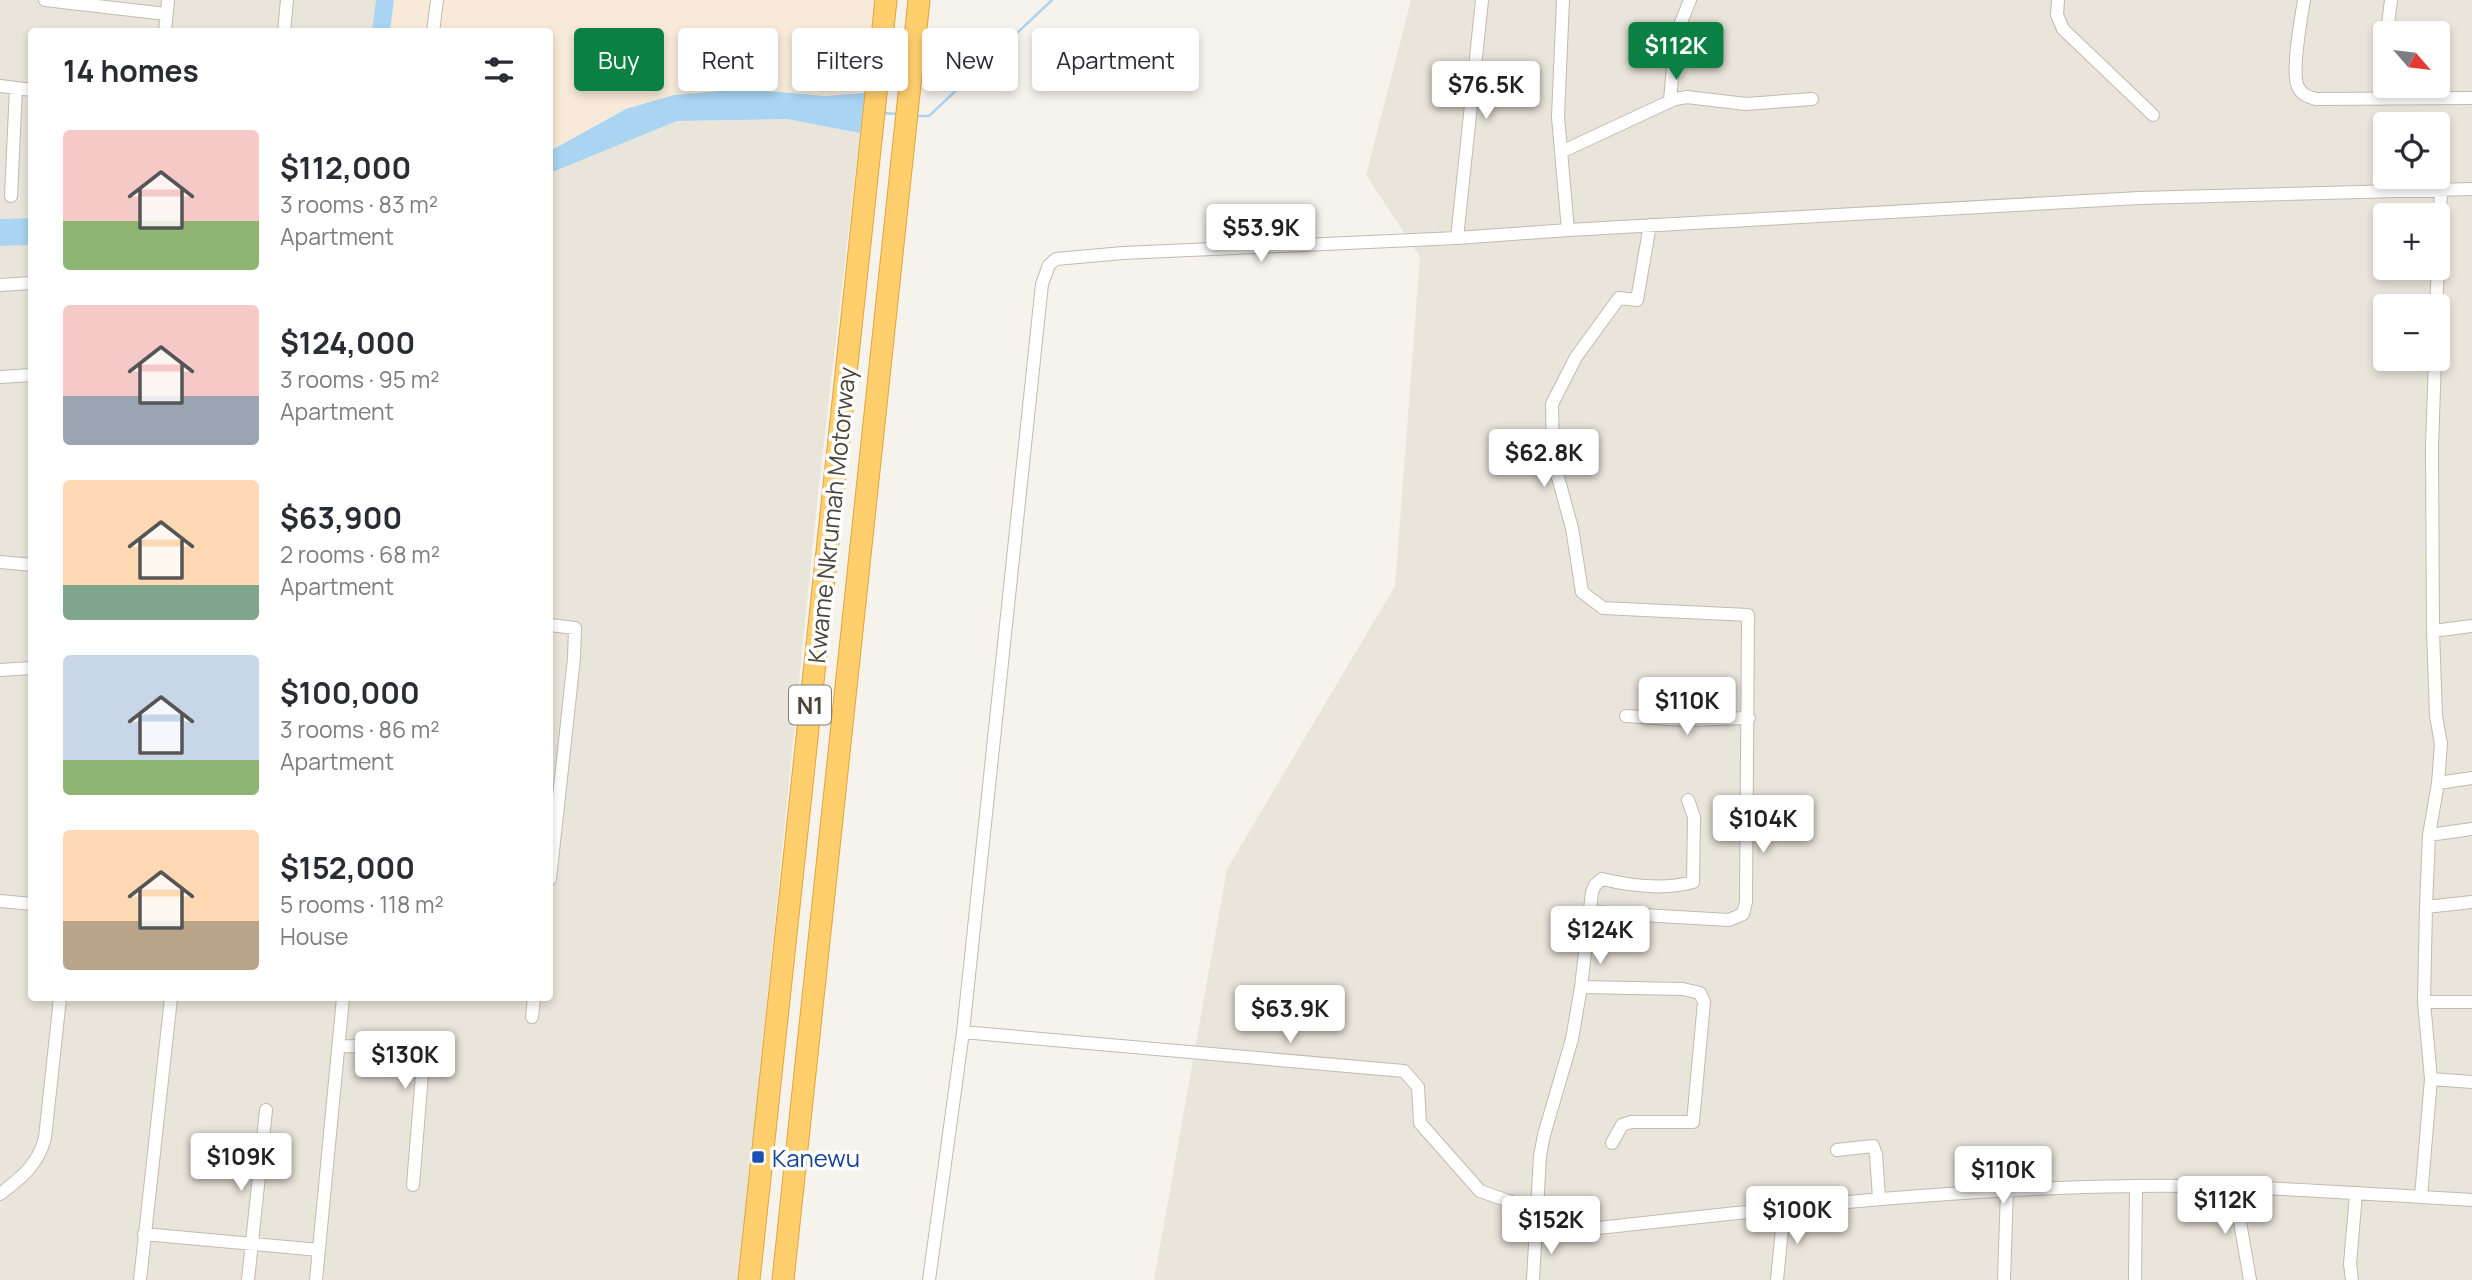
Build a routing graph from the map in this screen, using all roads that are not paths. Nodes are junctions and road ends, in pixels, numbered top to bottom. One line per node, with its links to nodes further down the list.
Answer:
1 (45, 0): 13 (street)
2 (168, 0): 13 (street)
3 (288, 0): 16 (street)
4 (437, 0): 17 (street)
5 (886, 0): 93 (highway, Kwame Nkrumah Motorway / N1)
6 (919, 0): 94 (highway, Kwame Nkrumah Motorway / N1)
7 (1482, 0): 34 (street)
8 (1563, 0): 26 (street)
9 (1690, 0): 24 (street)
10 (2058, 0): 25 (street)
11 (2304, 0): 23 (street)
12 (2391, 0): 14 (street)
13 (166, 14): 15 (street)
14 (2388, 21)
15 (165, 28)
16 (284, 28)
17 (434, 28)
18 (0, 86): 19 (street)
19 (16, 88): 20 (street); 30 (street)
20 (28, 90)
21 (2472, 98): 23 (street)
22 (1812, 99): 24 (street)
23 (2379, 99)
24 (1670, 100): 26 (street)
25 (2154, 115)
26 (1561, 152): 33 (street)
27 (2472, 188): 29 (street)
28 (2441, 189): 31 (street); 32 (street)
29 (2450, 189)
30 (11, 196)
31 (2440, 203)
32 (1650, 225): 33 (street); 48 (street)
33 (1567, 230): 34 (street)
34 (1457, 238): 68 (street)
35 (28, 283): 36 (street)
36 (0, 285)
37 (2435, 371): 44 (street)
38 (28, 376): 39 (street)
39 (0, 377)
40 (0, 562): 41 (street)
41 (28, 565)
42 (553, 625): 54 (street)
43 (2472, 626): 44 (street)
44 (2433, 631): 50 (street)
45 (28, 668): 46 (street)
46 (0, 670)
47 (1626, 716): 48 (street)
48 (1749, 718): 59 (street)
49 (2472, 778): 50 (street)
50 (2438, 783): 53 (street)
51 (1688, 800): 59 (street)
52 (2472, 829): 53 (street)
53 (2429, 835): 58 (street)
54 (553, 851)
55 (0, 901): 57 (street)
56 (2472, 902): 58 (street)
57 (28, 904)
58 (2426, 906): 65 (street)
59 (1590, 912): 60 (street)
60 (1581, 987): 73 (street); 85 (street)
61 (60, 1001): 79 (street)
62 (171, 1001): 87 (street)
63 (343, 1001): 69 (street)
64 (534, 1001): 67 (street)
65 (2424, 1002): 66 (street); 70 (street)
66 (2472, 1002)
67 (532, 1017)
68 (963, 1032): 85 (street); 95 (street)
69 (338, 1046): 75 (street); 89 (street)
70 (2431, 1079): 71 (street); 81 (street)
71 (2472, 1082)
72 (266, 1110): 88 (street)
73 (1612, 1143)
74 (1837, 1150): 82 (street)
75 (413, 1185)
76 (2136, 1185): 77 (street); 78 (street); 99 (street)
77 (2234, 1187): 80 (street); 100 (street)
78 (2007, 1189): 82 (street); 98 (street)
79 (0, 1194)
80 (2356, 1194): 81 (street); 101 (street)
81 (2421, 1197): 83 (street)
82 (1879, 1198): 84 (street)
83 (2472, 1200)
84 (1784, 1209): 86 (street); 97 (street)
85 (1537, 1211): 86 (street)
86 (1536, 1230): 96 (street)
87 (144, 1234): 88 (street); 90 (street)
88 (253, 1244): 89 (street); 91 (street)
89 (319, 1250): 92 (street)
90 (140, 1280)
91 (248, 1280)
92 (316, 1280)
93 (749, 1280)
94 (783, 1280)
95 (929, 1280)
96 (1533, 1280)
97 (1777, 1280)
98 (2004, 1280)
99 (2135, 1280)
100 (2250, 1280)
101 (2353, 1280)

